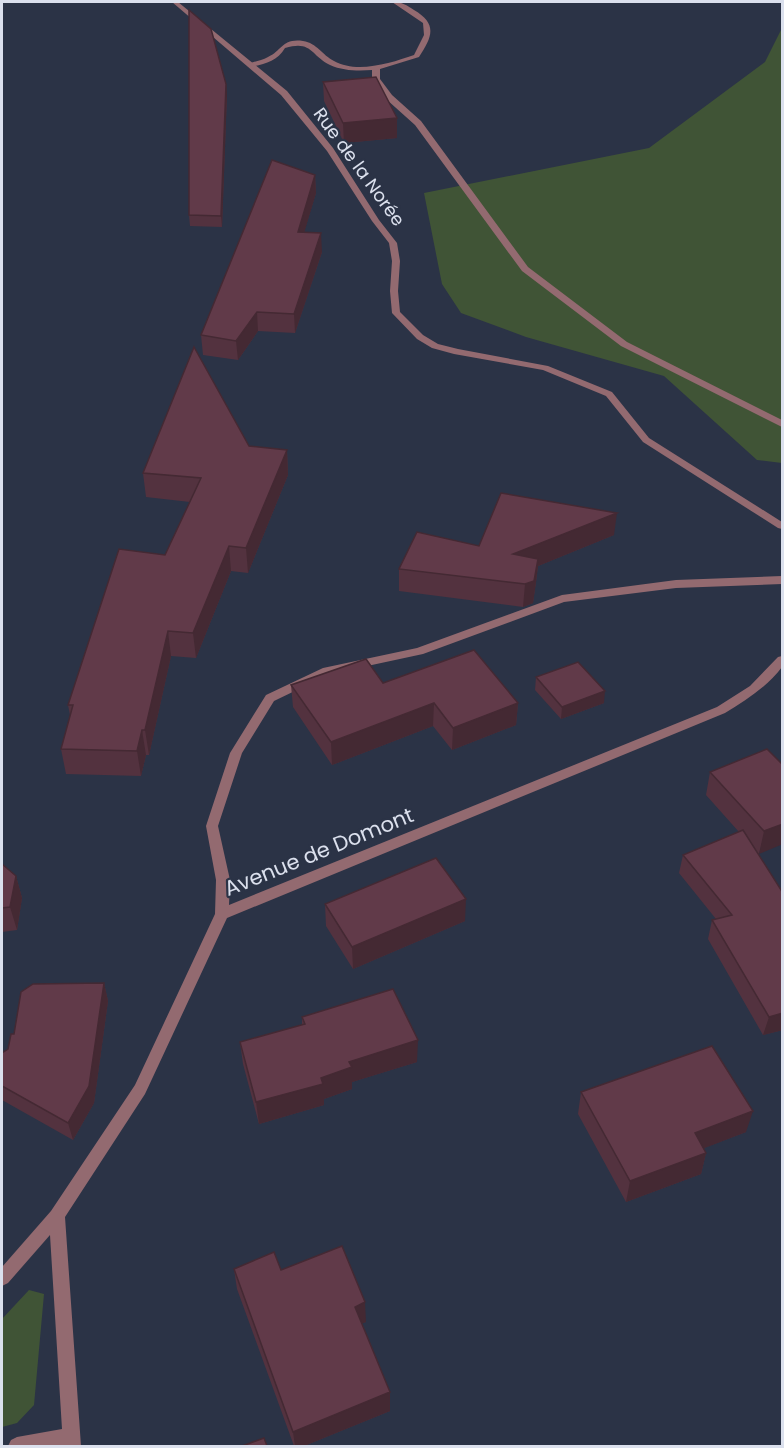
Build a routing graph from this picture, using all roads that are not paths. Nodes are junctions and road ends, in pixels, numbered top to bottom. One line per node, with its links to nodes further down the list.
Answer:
1 (175, 2): 3 (street, Rue de la Norée)
2 (395, 2): 4 (street)
3 (250, 65): 4 (street); 6 (street, Rue de la Norée)
4 (376, 68): 5 (street)
5 (783, 424)
6 (783, 526)
7 (783, 580): 9 (street)
8 (783, 660): 9 (street, Avenue de Domont)
9 (222, 914): 10 (street, Avenue de Domont)
10 (57, 1216): 11 (street, Avenue de Domont); 12 (street)
11 (2, 1278)
12 (72, 1441): 13 (street)
13 (17, 1446)

